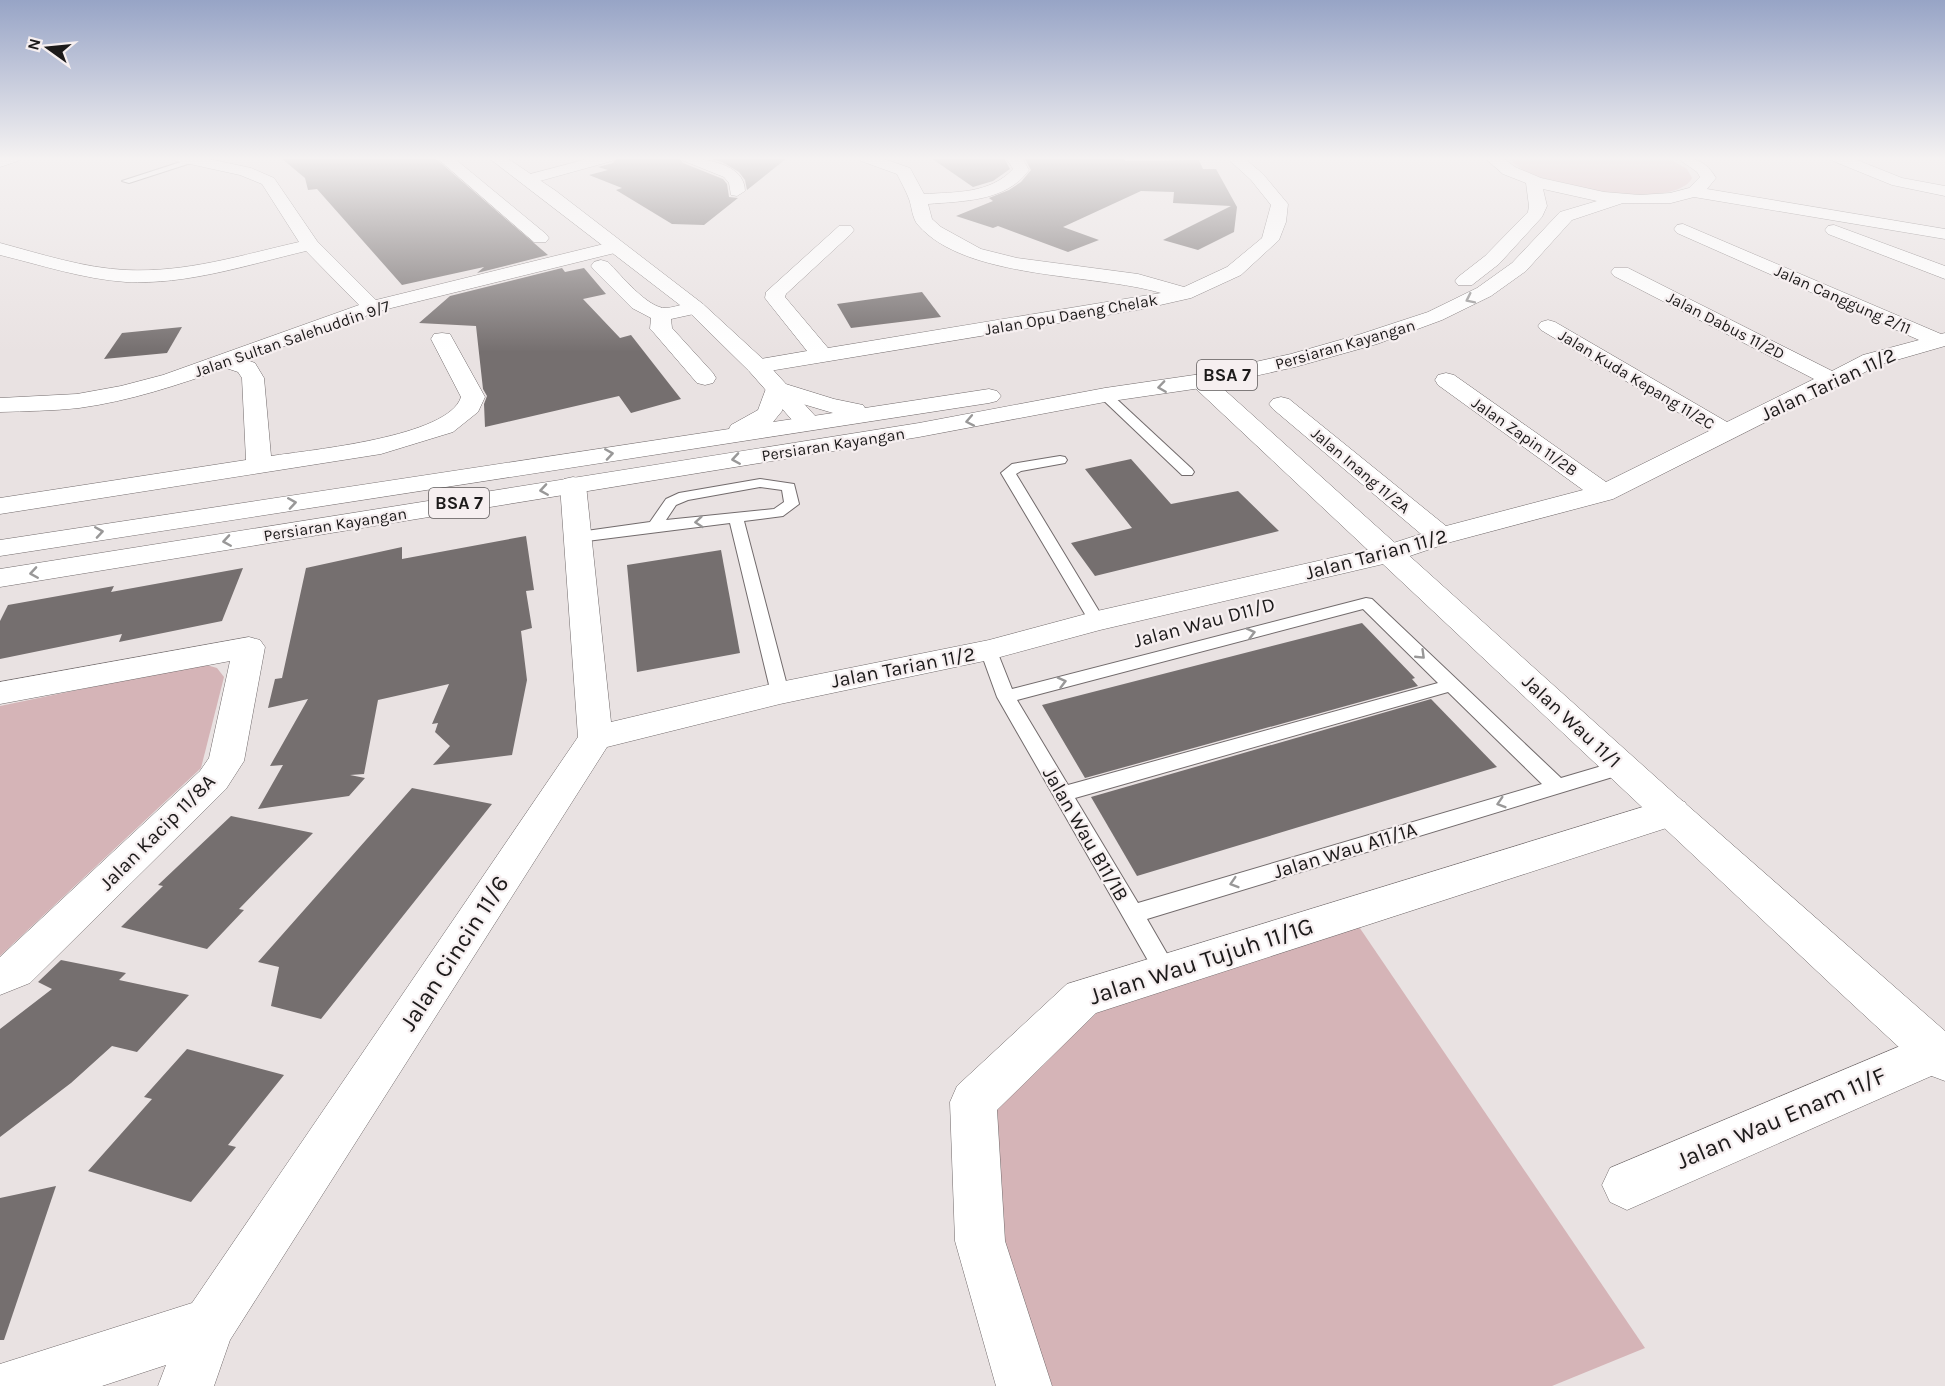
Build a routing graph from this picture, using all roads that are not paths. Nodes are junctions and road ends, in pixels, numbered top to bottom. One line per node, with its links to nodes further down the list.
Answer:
1 (295, 223): 14 (street)
2 (523, 223): 13 (street)
3 (585, 223): 15 (street)
4 (926, 223): 20 (street)
5 (1277, 223): 20 (street, Jalan Opu Daeng Chelak)
6 (1527, 223): 38 (street, Persiaran Kayangan / BSA 7)
7 (1560, 223): 33 (street, Persiaran Kayangan / BSA 7, one-way to 33)
8 (1878, 223): 12 (street)
9 (1683, 229): 26 (street, Jalan Canggung 2/11)
10 (845, 230): 27 (street)
11 (1834, 230): 19 (street)
12 (1945, 234)
13 (540, 238)
14 (310, 245): 16 (street); 21 (street)
15 (616, 247): 21 (street, Jalan Sultan Salehuddin 9/7); 22 (street)
16 (0, 249)
17 (602, 266): 23 (street)
18 (1620, 272): 31 (street, Jalan Dabus 11/2D)
19 (1945, 273)
20 (1184, 294): 27 (street, Jalan Opu Daeng Chelak)
21 (372, 307): 28 (street, Jalan Sultan Salehuddin 9/7)
22 (696, 308): 23 (street); 29 (street)
23 (661, 315): 30 (street)
24 (1548, 326): 41 (street, Jalan Kuda Kepang 11/2C)
25 (442, 339): 44 (street)
26 (1936, 345): 31 (street, Jalan Tarian 11/2)
27 (822, 355): 29 (street, Jalan Opu Daeng Chelak)
28 (227, 360): 37 (street, Jalan Sultan Salehuddin 9/7); 44 (street)
29 (757, 366): 34 (street)
30 (705, 378)
31 (1831, 379): 41 (street, Jalan Tarian 11/2)
32 (1446, 380): 47 (street, Jalan Zapin 11/2B)
33 (1200, 381): 35 (street, Persiaran Kayangan / BSA 7, one-way to 35); 54 (street, Jalan Wau 11/1)
34 (776, 388): 38 (street); 39 (street); 42 (street)
35 (1106, 395): 40 (street, Persiaran Kayangan / BSA 7, one-way to 40); 45 (lane)
36 (1281, 404): 52 (street, Jalan Inang 11/2A)
37 (0, 405)
38 (884, 411): 39 (street, Persiaran Kayangan / BSA 7)
39 (808, 423): 40 (street); 42 (street, Persiaran Kayangan / BSA 7)
40 (918, 430): 46 (street, Persiaran Kayangan / BSA 7, one-way to 46)
41 (1726, 432): 47 (street, Jalan Tarian 11/2)
42 (722, 437): 53 (street, Persiaran Kayangan / BSA 7, one-way to 42)
43 (1060, 460): 56 (lane)
44 (259, 465): 48 (street)
45 (1188, 472)
46 (573, 485): 51 (street); 55 (street, Persiaran Kayangan / BSA 7, one-way to 55)
47 (1604, 493): 52 (street, Jalan Tarian 11/2)
48 (0, 507)
49 (736, 518): 50 (lane, one-way to 50); 50 (lane); 60 (lane)
50 (655, 526): 51 (lane)
51 (579, 537): 62 (street)
52 (1441, 537): 54 (street, Jalan Tarian 11/2)
53 (0, 548)
54 (1392, 553): 56 (street, Jalan Tarian 11/2); 63 (street, Jalan Wau 11/1)
55 (0, 578)
56 (1097, 621): 57 (street, Jalan Tarian 11/2)
57 (989, 650): 60 (street, Jalan Tarian 11/2); 61 (lane, Jalan Wau B11/1B)
58 (1452, 685): 61 (lane, Jalan Wau D11/D, one-way to 58); 64 (lane, Jalan Wau D11/D); 65 (lane)
59 (0, 693): 69 (street, Jalan Kacip 11/8A)
60 (780, 693): 62 (street, Jalan Tarian 11/2)
61 (1006, 697): 65 (lane, Jalan Wau B11/1B)
62 (595, 738): 72 (street, Jalan Cincin 11/6)
63 (1622, 767): 64 (lane, Jalan Wau A11/1A); 66 (street, Jalan Wau 11/1)
64 (1557, 786): 67 (lane, Jalan Wau A11/1A, one-way to 67)
65 (1063, 794): 67 (lane, Jalan Wau B11/1B)
66 (1672, 812): 68 (street, Jalan Wau Tujuh 11/1G); 70 (street, Jalan Wau 11/1)
67 (1132, 914): 68 (lane, Jalan Wau B11/1B)
68 (1166, 971): 75 (street, Jalan Wau Tujuh 11/1G)
69 (0, 977)
70 (1941, 1056): 71 (street, Jalan Wau Enam 11/F)
71 (1627, 1185)
72 (209, 1325): 73 (street); 74 (street, Jalan Cincin 11/6)
73 (14, 1386)
74 (186, 1386)
75 (1024, 1386)

